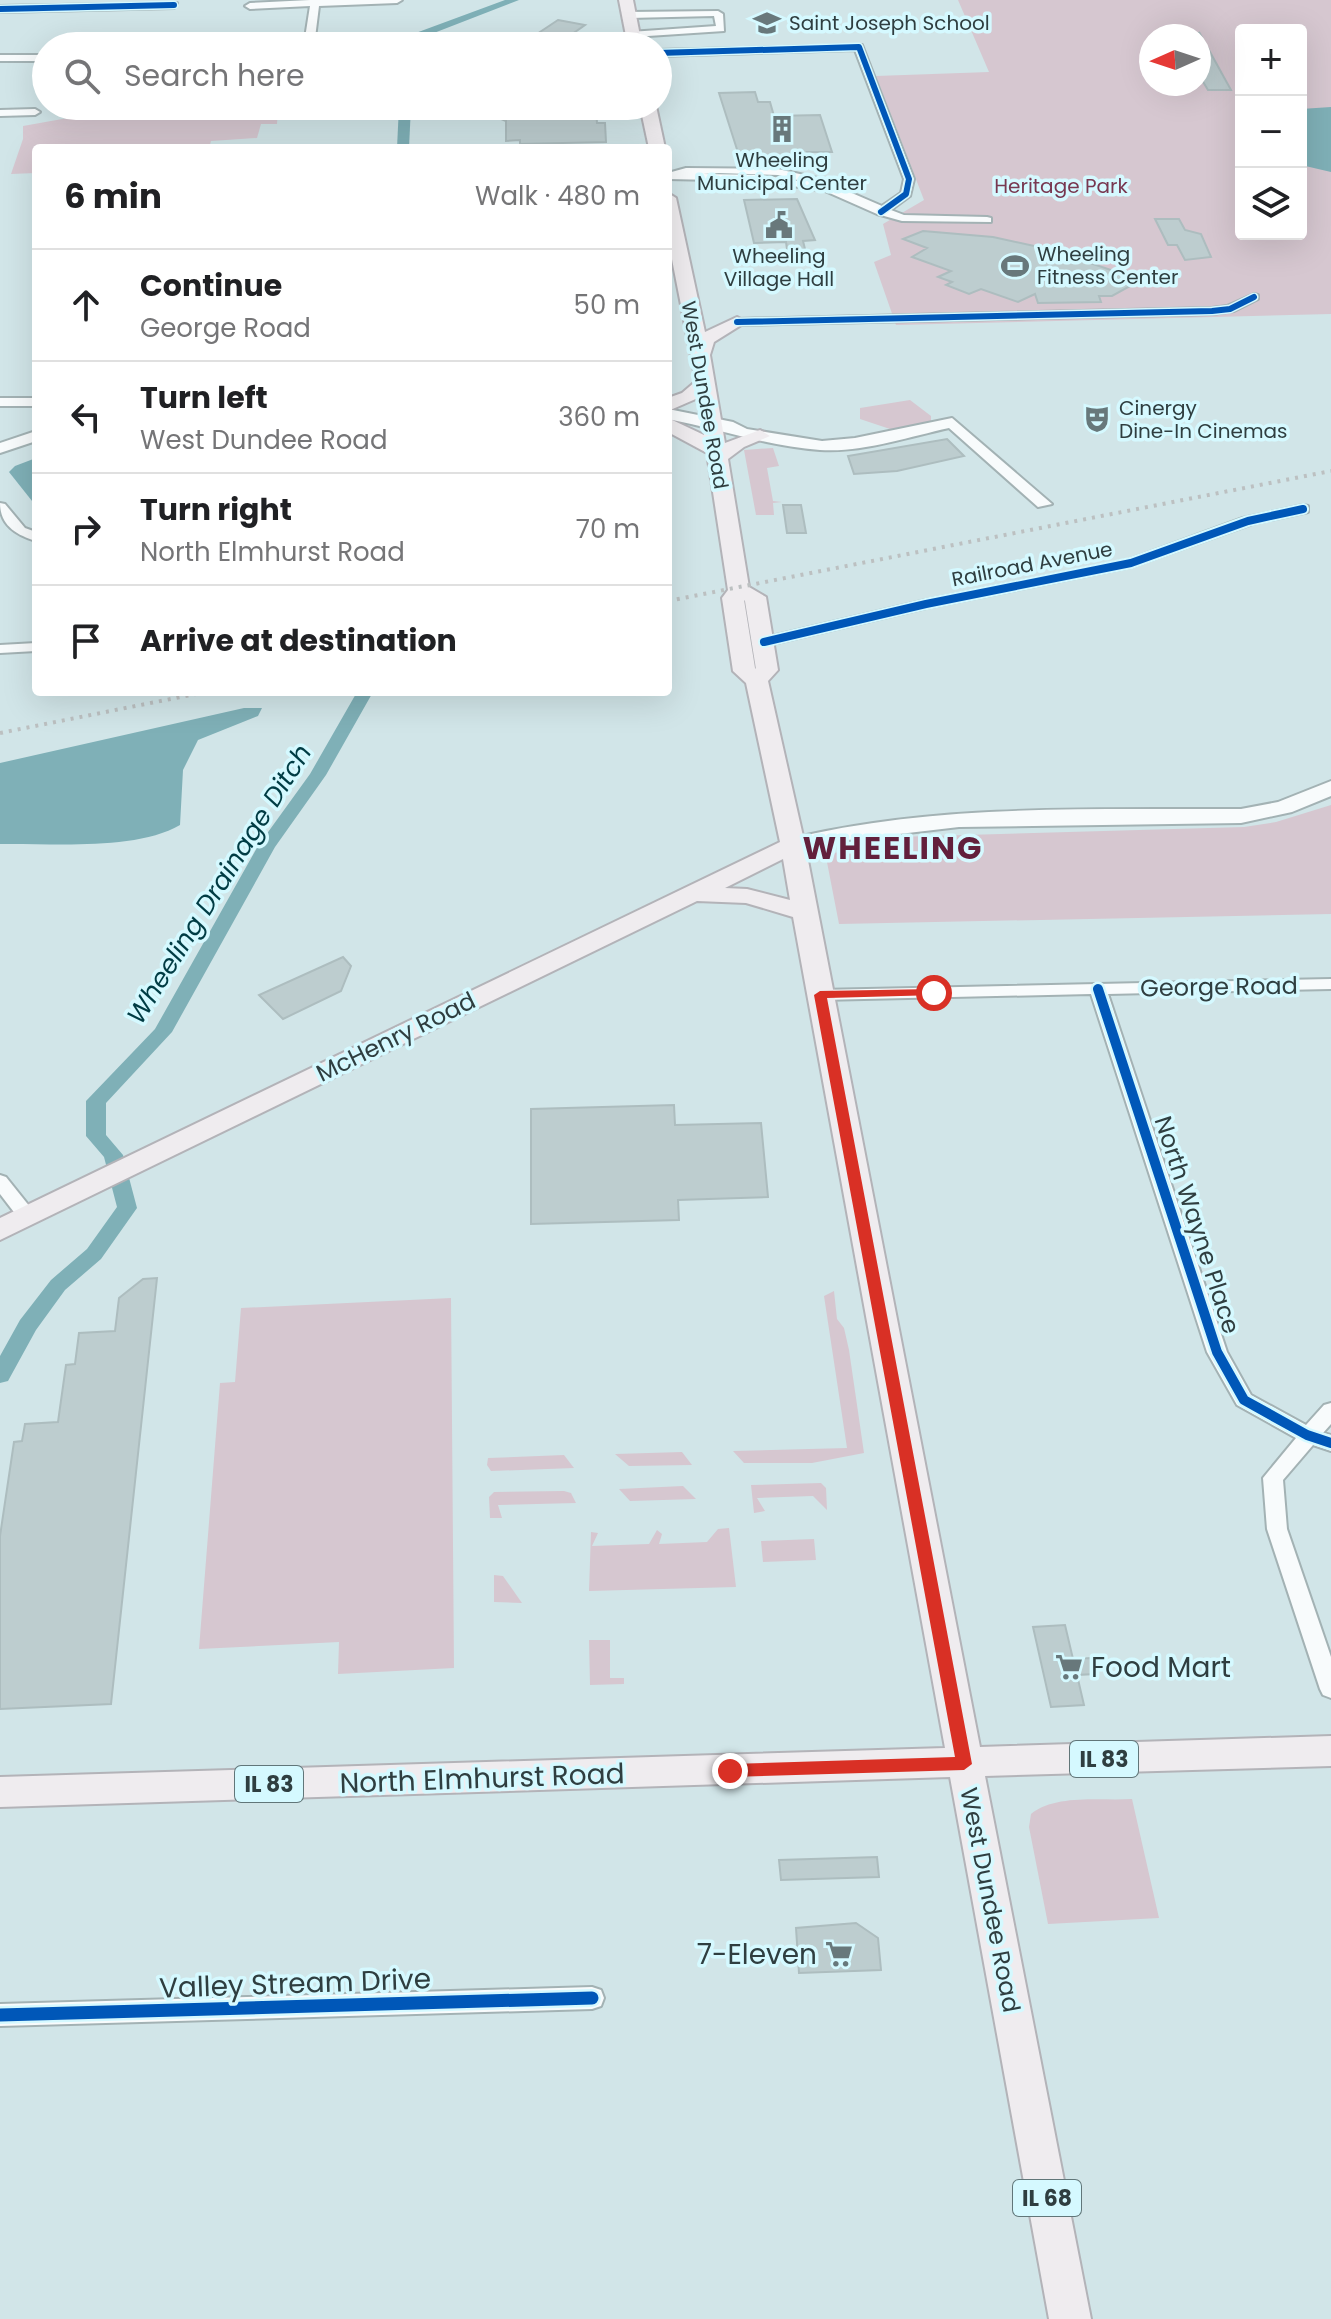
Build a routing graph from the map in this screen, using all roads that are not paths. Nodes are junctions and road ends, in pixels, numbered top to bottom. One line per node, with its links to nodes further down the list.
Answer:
1 (397, 0): 2 (street)
2 (315, 2): 4 (street); 7 (street)
3 (174, 5): 6 (street)
4 (250, 6)
5 (628, 8): 8 (main road); 9 (street)
6 (0, 9)
7 (311, 32)
8 (632, 32)
9 (672, 35)
10 (672, 53): 18 (street)
11 (0, 58): 12 (street)
12 (32, 58)
13 (32, 112): 14 (street)
14 (0, 113)
15 (651, 120): 16 (main road)
16 (656, 144)
17 (672, 176): 18 (street)
18 (881, 212): 20 (street)
19 (672, 217): 22 (main road, West Dundee Road / IL 68)
20 (987, 220)
21 (1254, 297): 23 (street)
22 (690, 303): 23 (main road); 24 (main road, West Dundee Road / IL 68)
23 (737, 322): 24 (main road)
24 (701, 355): 25 (main road, West Dundee Road / IL 68)
25 (704, 383): 28 (main road); 30 (main road, West Dundee Road / IL 68)
26 (0, 402): 27 (street)
27 (32, 402)
28 (672, 403)
29 (672, 415): 30 (street)
30 (712, 424): 32 (street); 37 (main road, West Dundee Road / IL 68)
31 (672, 426): 37 (main road)
32 (733, 427): 33 (street); 35 (street)
33 (760, 436): 35 (street); 37 (main road)
34 (32, 437): 36 (street)
35 (833, 444): 38 (street)
36 (0, 448)
37 (716, 453): 42 (main road, West Dundee Road / IL 68)
38 (1044, 504)
39 (0, 507): 41 (street)
40 (1303, 509): 43 (street, Railroad Avenue)
41 (32, 536)
42 (739, 591): 43 (main road, West Dundee Road / IL 68); 46 (main road, West Dundee Road / IL 68)
43 (764, 642): 46 (main road, West Dundee Road / IL 68)
44 (32, 647): 45 (street)
45 (0, 649)
46 (757, 680): 48 (main road, West Dundee Road / IL 68)
47 (1331, 788): 48 (main road)
48 (793, 845): 49 (main road, McHenry Road); 50 (main road, West Dundee Road / IL 68)
49 (693, 893): 50 (main road); 55 (main road, McHenry Road)
50 (805, 912): 53 (main road, West Dundee Road / IL 68)
51 (1331, 984): 52 (street, George Road)
52 (1098, 989): 53 (street, George Road); 58 (street, North Wayne Place)
53 (820, 995): 62 (main road, West Dundee Road / IL 68)
54 (0, 1181): 55 (street)
55 (27, 1216): 56 (main road, McHenry Road)
56 (0, 1230)
57 (1331, 1410): 58 (street)
58 (1307, 1435): 59 (street, North Wayne Place); 60 (street)
59 (1331, 1443)
60 (1331, 1689)
61 (1331, 1751): 62 (main road, IL 83)
62 (964, 1764): 63 (main road, North Elmhurst Road / IL 83); 66 (main road, West Dundee Road / IL 68)
63 (0, 1792)
64 (592, 1998): 65 (street, Valley Stream Drive)
65 (0, 2015)
66 (1070, 2319)

